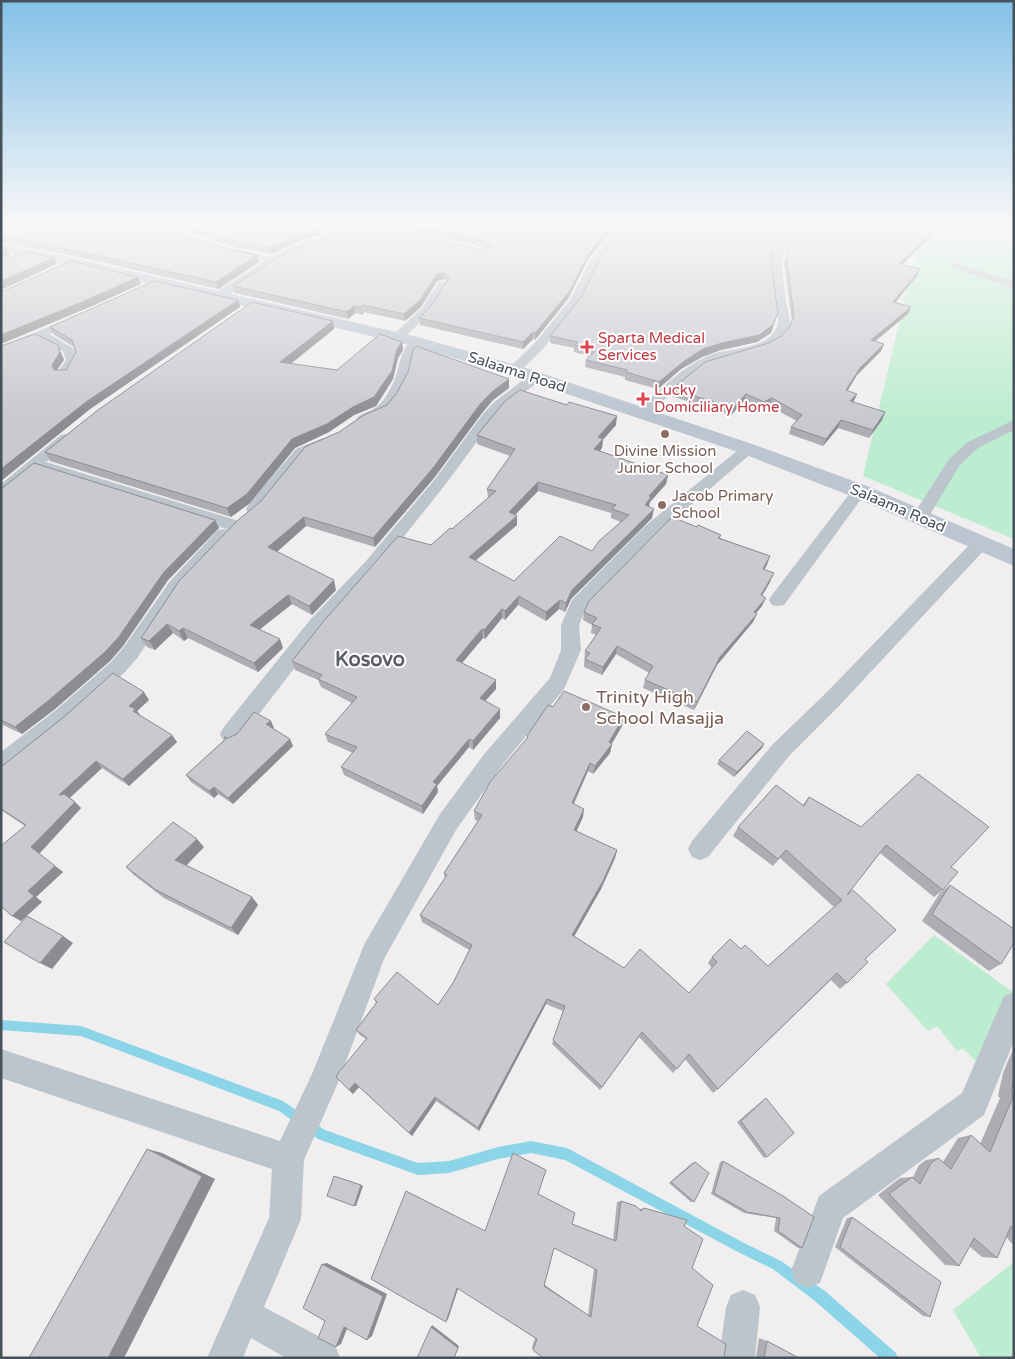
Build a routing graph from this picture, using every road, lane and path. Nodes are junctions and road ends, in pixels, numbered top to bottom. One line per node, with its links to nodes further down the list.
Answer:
1 (180, 289): 6 (main road, Salaama Road)
2 (228, 289): 6 (street)
3 (439, 289): 11 (street)
4 (581, 289): 14 (street)
5 (779, 289): 17 (street)
6 (219, 295): 7 (main road, Salaama Road)
7 (254, 303): 9 (street); 11 (main road, Salaama Road)
8 (87, 314): 10 (street)
9 (238, 314)
10 (39, 334): 13 (street); 15 (street)
11 (398, 337): 12 (main road, Salaama Road)
12 (418, 342): 14 (main road, Salaama Road); 19 (street)
13 (1, 350)
14 (514, 370): 16 (main road, Salaama Road)
15 (63, 373)
16 (536, 377): 17 (main road, Salaama Road); 31 (street)
17 (642, 413): 22 (main road, Salaama Road)
18 (1014, 424): 26 (street)
19 (353, 425)
20 (75, 430): 23 (street)
21 (336, 437): 27 (street)
22 (748, 449): 24 (main road, Salaama Road); 36 (street)
23 (36, 464): 25 (street); 27 (street)
24 (858, 491): 26 (main road, Salaama Road); 30 (street)
25 (1, 492)
26 (920, 517): 28 (main road, Salaama Road)
27 (233, 525): 32 (street)
28 (981, 543): 29 (main road, Salaama Road); 33 (street)
29 (1014, 558)
30 (778, 600)
31 (232, 734)
32 (1, 765)
33 (700, 849)
34 (1014, 1006): 37 (street)
35 (1, 1063): 36 (street)
36 (294, 1146): 39 (street)
37 (808, 1271)
38 (743, 1307): 42 (street)
39 (244, 1315): 40 (street); 41 (street)
40 (225, 1358)
41 (322, 1358)
42 (737, 1358)

